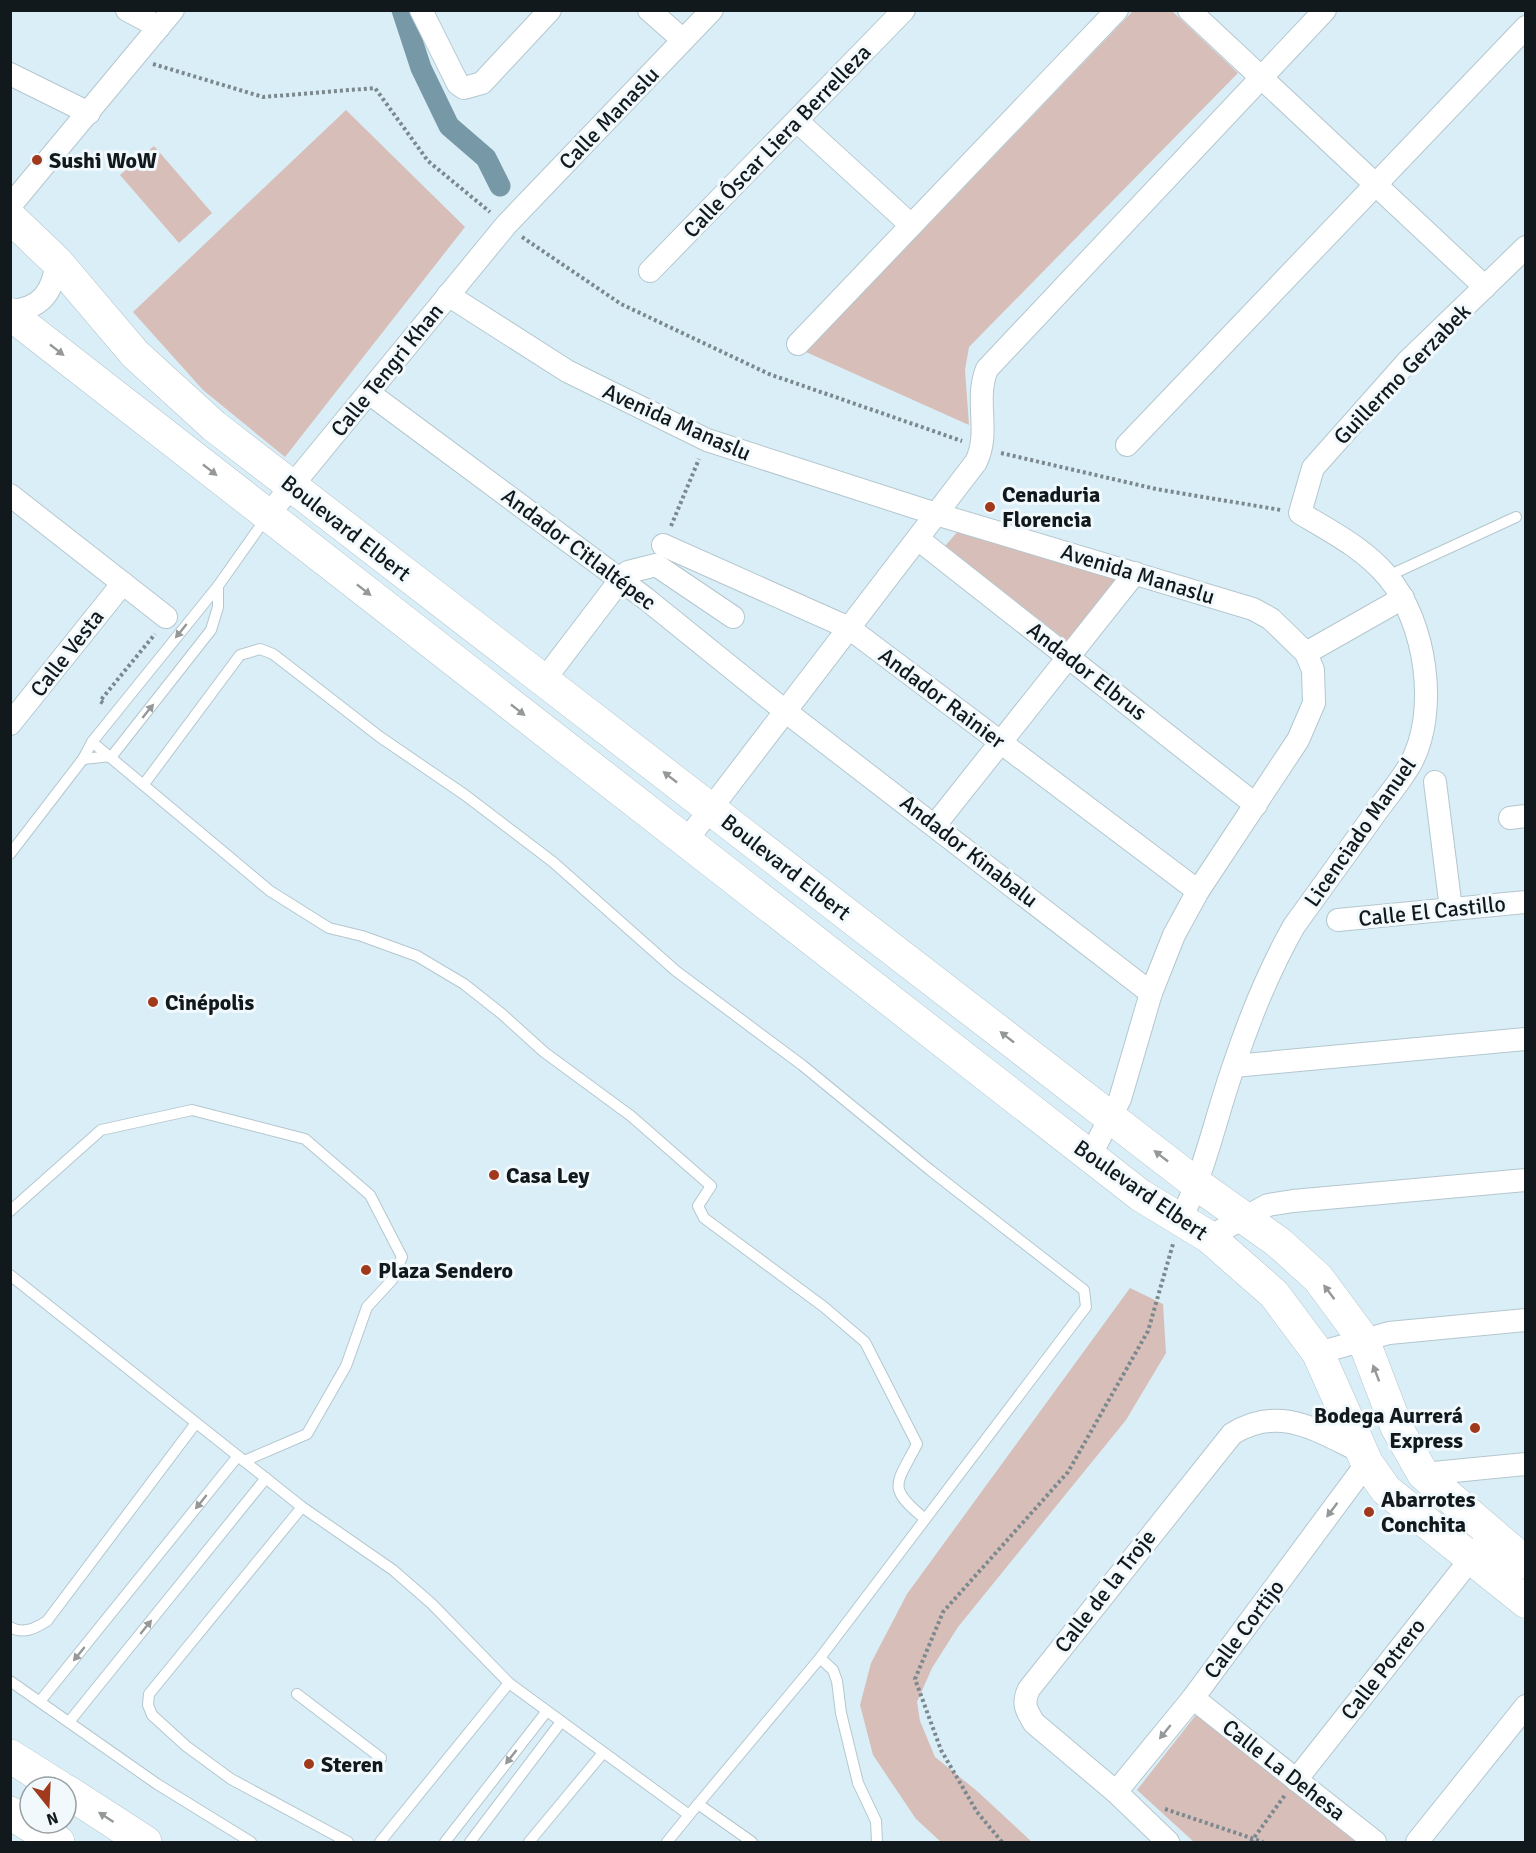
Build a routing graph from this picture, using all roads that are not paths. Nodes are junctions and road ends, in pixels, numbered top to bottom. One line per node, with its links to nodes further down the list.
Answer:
1 (127, 10): 10 (street)
2 (422, 10): 3 (street)
3 (550, 10)
4 (649, 10): 12 (street)
5 (712, 10): 12 (street, Calle Manaslu)
6 (904, 10): 16 (street, Calle Óscar Liera Berrelleza)
7 (1117, 10): 21 (street)
8 (1189, 10): 14 (street)
9 (1325, 10): 14 (street)
10 (166, 19): 15 (street)
11 (1526, 27): 17 (street)
12 (683, 40): 20 (street, Calle Manaslu)
13 (10, 74): 15 (street)
14 (1261, 77): 17 (street); 34 (street, Boulevard Elbert)
15 (89, 113): 18 (street)
16 (797, 122): 21 (street); 24 (street, Calle Óscar Liera Berrelleza)
17 (1377, 186): 25 (street); 30 (street)
18 (10, 206)
19 (10, 217): 23 (street, Boulevard Elbert)
20 (506, 225): 26 (street, Calle Tengri Khan)
21 (911, 225): 28 (street)
22 (1526, 248): 25 (street, Guillermo Gerzabek)
23 (57, 262): 27 (street); 31 (street, Boulevard Elbert)
24 (650, 271)
25 (1485, 287): 33 (street, Guillermo Gerzabek)
26 (448, 295): 29 (street, Calle Tengri Khan); 34 (street, Avenida Manaslu)
27 (10, 312): 35 (street, Boulevard Elbert, one-way to 35)
28 (798, 344)
29 (369, 393): 31 (street, Calle Tengri Khan); 41 (street, Andador Citlaltépec)
30 (1127, 445)
31 (291, 485): 35 (street, Calle Tengri Khan); 50 (street, Boulevard Elbert)
32 (12, 498): 42 (street)
33 (1300, 513): 40 (street, Licenciado Manuel)
34 (936, 514): 37 (street, Boulevard Elbert); 39 (street, Avenida Manaslu)
35 (268, 515): 43 (lane); 62 (street, Boulevard Elbert, one-way to 62)
36 (1516, 517): 40 (lane)
37 (918, 538): 47 (street, Boulevard Elbert); 49 (street, Andador Elbrus)
38 (663, 544): 47 (street, Andador Rainier)
39 (1135, 573): 48 (street, Avenida Manaslu); 49 (street)
40 (1388, 576): 44 (street, Licenciado Manuel)
41 (621, 579): 46 (street); 50 (street); 51 (street, Andador Citlaltépec)
42 (123, 583): 45 (street); 52 (street, Calle Vesta)
43 (218, 586): 53 (lane, one-way to 53); 55 (lane, one-way to 43)
44 (1403, 598): 48 (street); 70 (street, Licenciado Manuel)
45 (166, 616)
46 (733, 617)
47 (849, 628): 51 (street, Boulevard Elbert); 54 (street, Andador Rainier)
48 (1306, 653): 59 (street)
49 (1068, 657): 54 (street); 59 (street, Andador Elbrus)
50 (544, 680): 60 (street, Boulevard Elbert, one-way to 50)
51 (785, 711): 60 (street, Boulevard Elbert); 61 (street, Andador Kinabalu)
52 (10, 724)
53 (92, 742): 55 (lane); 56 (lane)
54 (1000, 742): 61 (street); 64 (street, Andador Rainier)
55 (112, 756): 56 (lane); 58 (lane)
56 (83, 759): 63 (lane)
57 (1435, 782): 66 (street)
58 (144, 784): 90 (lane); 90 (lane)
59 (1256, 804): 64 (street)
60 (710, 809): 62 (street, Boulevard Elbert); 71 (street, Boulevard Elbert, one-way to 60)
61 (935, 825): 68 (street, Andador Kinabalu)
62 (686, 841): 72 (street, Boulevard Elbert)
63 (10, 854)
64 (1198, 891): 68 (street)
65 (1526, 902): 66 (street, Calle El Castillo)
66 (1451, 909): 67 (street, Calle El Castillo)
67 (1338, 920)
68 (1151, 993): 71 (street)
69 (1526, 1039): 70 (street)
70 (1234, 1066): 74 (street, Licenciado Manuel)
71 (1111, 1118): 72 (street); 74 (street, Boulevard Elbert, one-way to 71)
72 (1090, 1156): 77 (street, Boulevard Elbert)
73 (1526, 1180): 76 (street)
74 (1198, 1185): 76 (street, Boulevard Elbert); 77 (street, Licenciado Manuel)
75 (10, 1212): 85 (lane)
76 (1245, 1218): 78 (street); 81 (street, Boulevard Elbert, one-way to 76)
77 (1180, 1221): 78 (street, Boulevard Elbert)
78 (1209, 1237): 82 (street, Boulevard Elbert)
79 (10, 1275): 83 (lane)
80 (1526, 1320): 81 (street)
81 (1363, 1339): 82 (street); 87 (street, Boulevard Elbert, one-way to 81)
82 (1318, 1353): 84 (street, Boulevard Elbert)
83 (196, 1423): 85 (lane); 95 (lane)
84 (1365, 1457): 92 (street, Boulevard Elbert); 100 (street, Calle Cortijo, one-way to 100); 111 (street, Calle de la Troje)
85 (241, 1458): 88 (lane); 101 (lane, one-way to 101)
86 (1526, 1464): 87 (street)
87 (1423, 1474): 91 (street, Boulevard Elbert)
88 (266, 1478): 89 (lane); 104 (lane, one-way to 88)
89 (302, 1507): 98 (lane); 119 (lane)
90 (925, 1519): 96 (lane)
91 (1491, 1533): 92 (street, Calle Potrero); 93 (street, Boulevard Elbert)
92 (1470, 1558): 94 (street, Boulevard Elbert); 110 (street, Calle Potrero)
93 (1526, 1563)
94 (1526, 1602)
95 (10, 1627)
96 (820, 1658): 113 (lane); 126 (lane)
97 (10, 1681): 101 (lane)
98 (509, 1683): 103 (lane); 120 (lane)
99 (297, 1694): 108 (lane)
100 (1193, 1698): 110 (street, Calle La Dehesa); 111 (street, Calle Cortijo, one-way to 111)
101 (41, 1700): 104 (lane)
102 (1526, 1706): 129 (street)
103 (547, 1711): 105 (lane); 121 (lane, one-way to 121)
104 (69, 1722): 118 (lane)
105 (561, 1722): 106 (lane); 122 (lane)
106 (603, 1753): 115 (lane); 123 (lane)
107 (10, 1756): 109 (main road)
108 (381, 1758)
109 (40, 1775)
110 (1296, 1780): 128 (street, Calle La Dehesa)
111 (1116, 1792): 127 (street, Calle de la Troje)
112 (78, 1799): 117 (main road, one-way to 112)
113 (698, 1804): 115 (lane); 125 (lane)
114 (10, 1813): 116 (main road)
115 (689, 1815): 124 (lane)
116 (58, 1842)
117 (145, 1842)
118 (251, 1842)
119 (348, 1842)
120 (381, 1842)
121 (445, 1842)
122 (470, 1842)
123 (529, 1842)
124 (667, 1842)
125 (752, 1842)
126 (877, 1842)
127 (1168, 1842)
128 (1375, 1842)
129 (1417, 1842)

